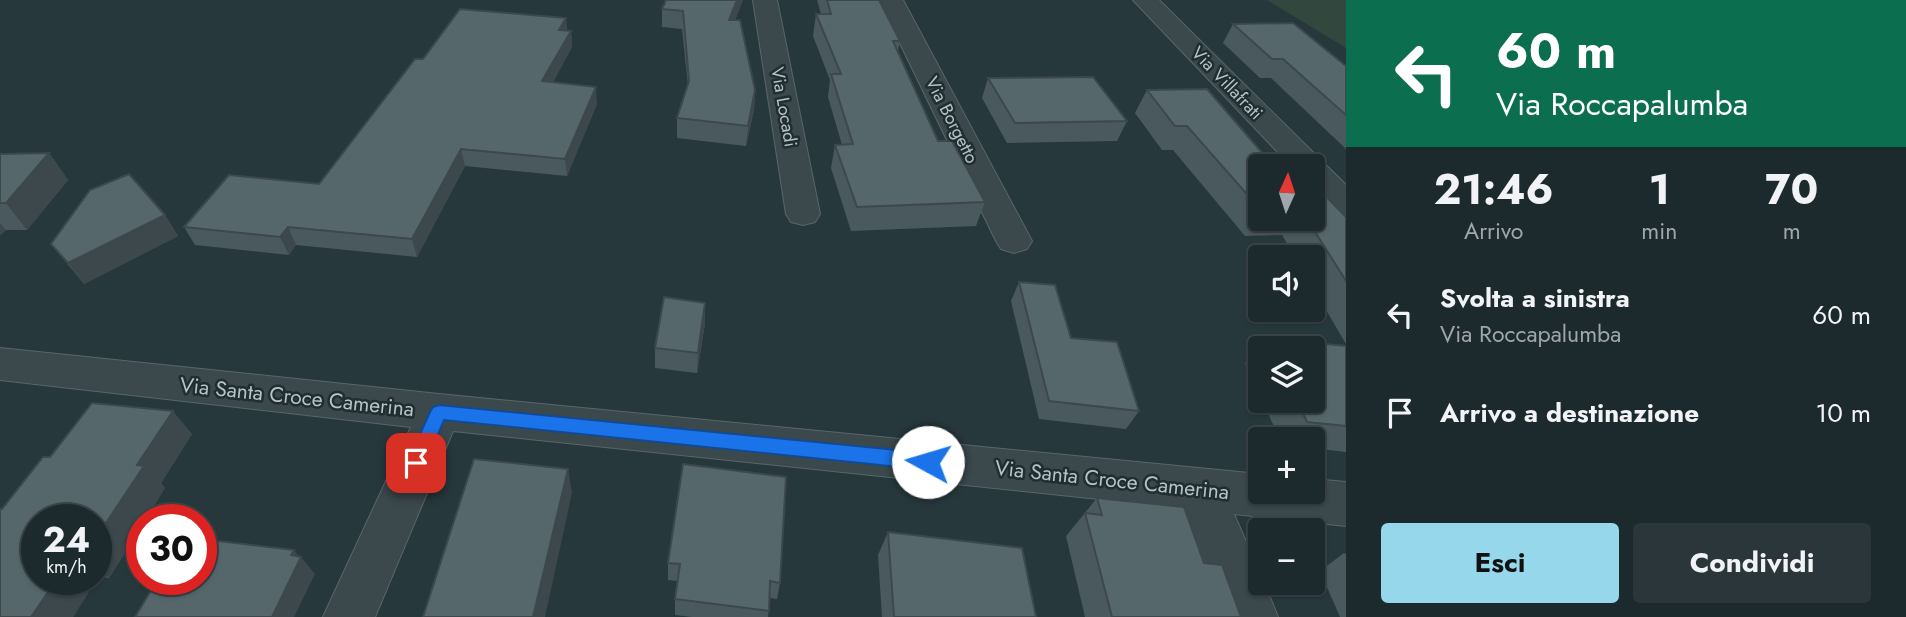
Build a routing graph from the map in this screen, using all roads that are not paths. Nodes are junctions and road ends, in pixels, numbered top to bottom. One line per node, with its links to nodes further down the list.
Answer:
1 (765, 0): 7 (street, Via Locadi)
2 (891, 0): 8 (street, Via Borgetto)
3 (1145, 0): 4 (street, Via Villafrati)
4 (1297, 154)
5 (1325, 183): 6 (street)
6 (1346, 204)
7 (803, 214)
8 (1014, 241)
9 (0, 364): 10 (street, Via Santa Croce Camerina)
10 (439, 412): 11 (street, Via Santa Croce Camerina); 13 (street)
11 (1200, 489): 12 (street, Via Santa Croce Camerina); 14 (street)
12 (1346, 504)
13 (349, 617)
14 (1252, 617)

